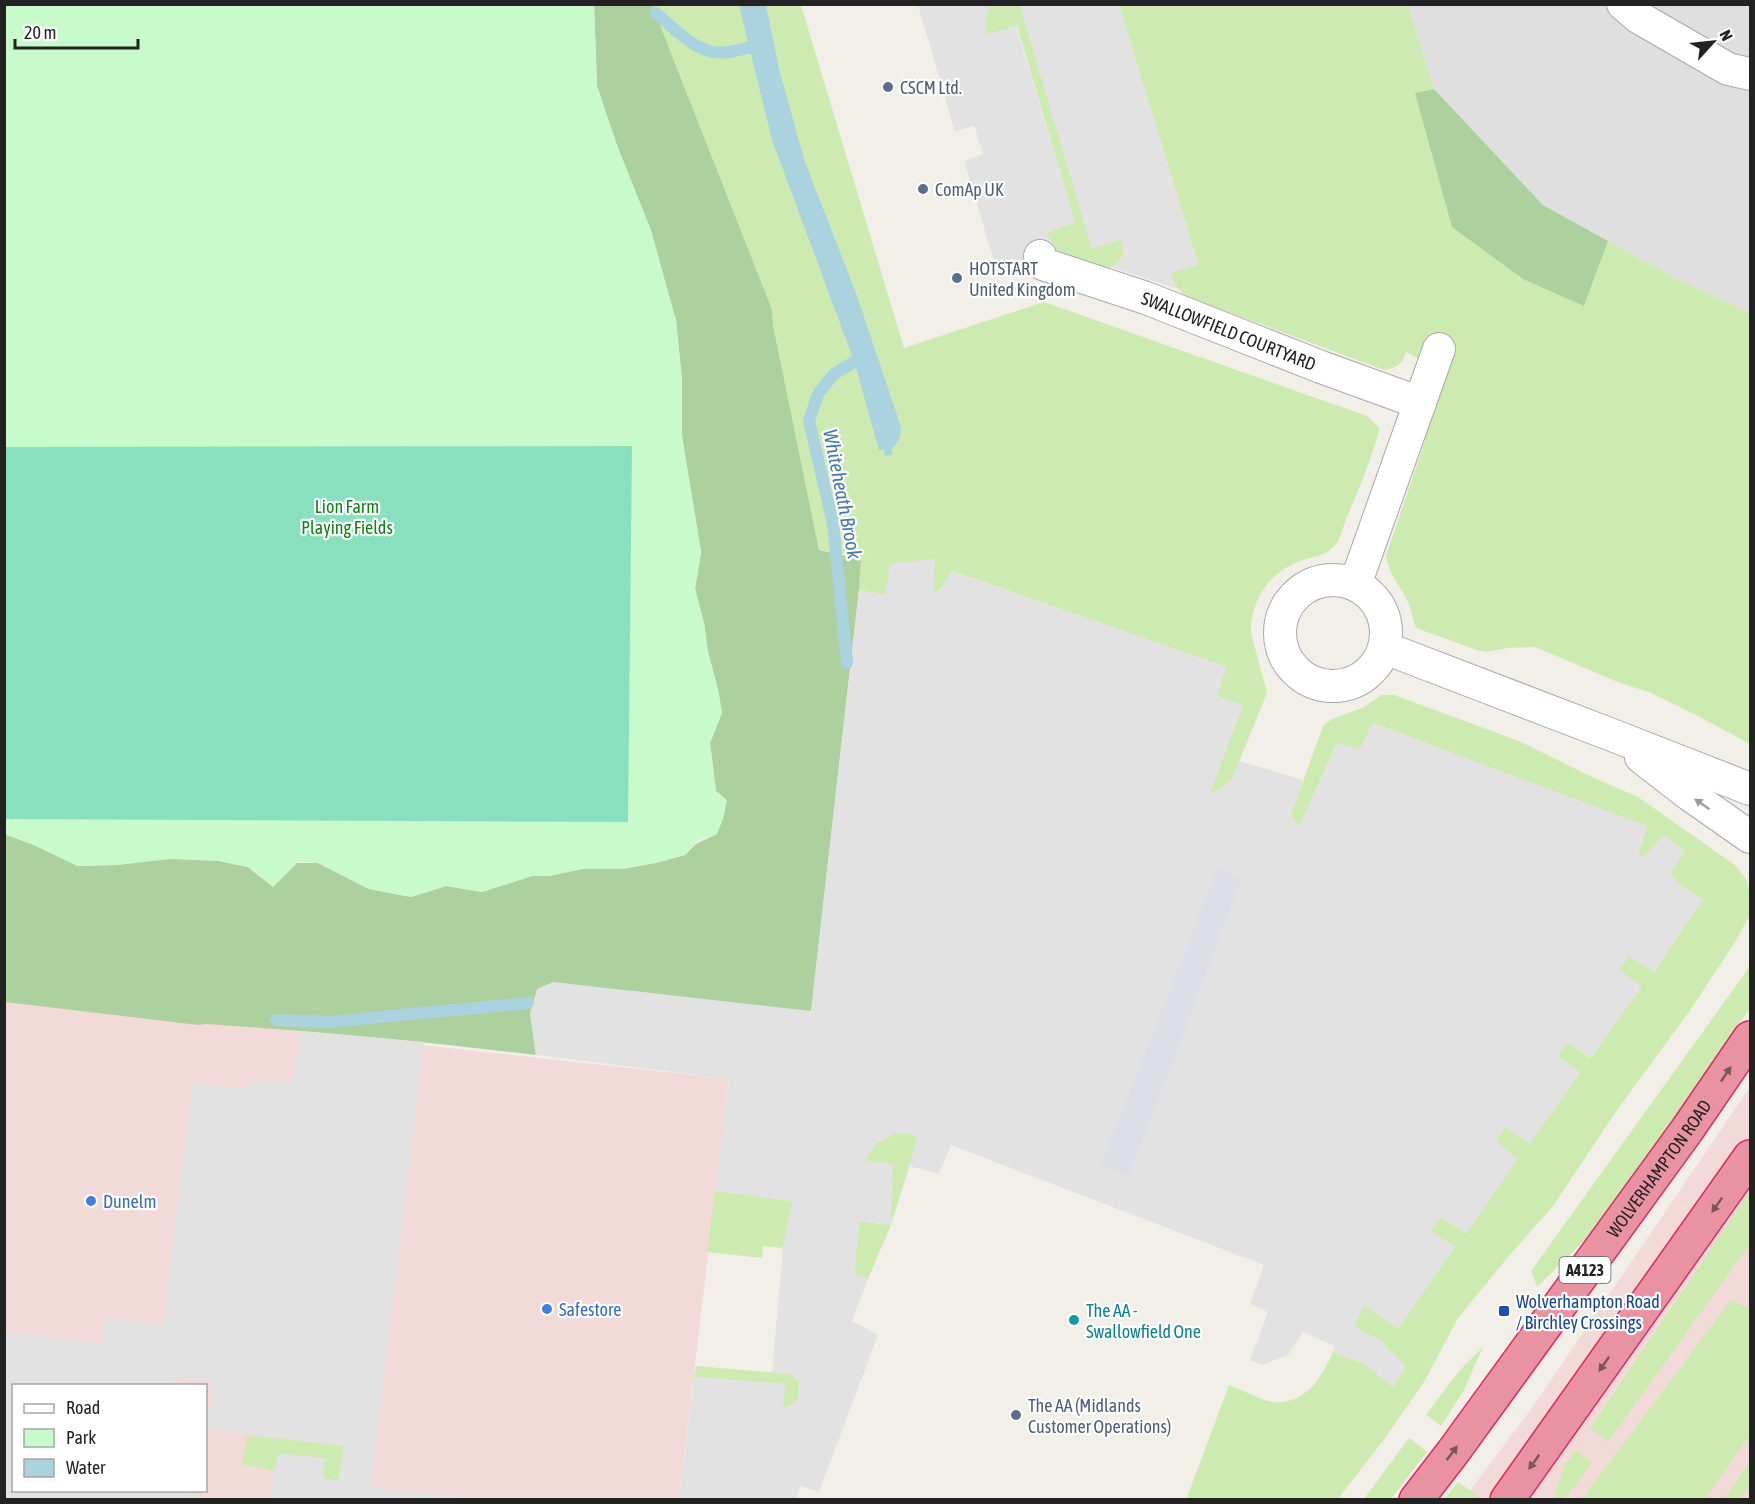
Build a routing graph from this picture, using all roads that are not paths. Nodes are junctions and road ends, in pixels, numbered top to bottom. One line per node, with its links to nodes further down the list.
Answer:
1 (1636, 9): 2 (street)
2 (1750, 74)
3 (1040, 256): 5 (street, SWALLOWFIELD COURTYARD)
4 (1439, 349): 5 (street)
5 (1420, 403): 6 (street)
6 (1355, 585): 7 (street); 7 (street)
7 (1385, 648): 8 (street)
8 (1612, 735): 9 (street); 10 (street, one-way to 8)
9 (1750, 789)
10 (1750, 837)
11 (1750, 1038): 13 (highway, WOLVERHAMPTON ROAD / A4123, one-way to 11)
12 (1750, 1157): 14 (highway, one-way to 14)
13 (1416, 1500)
14 (1507, 1500)

